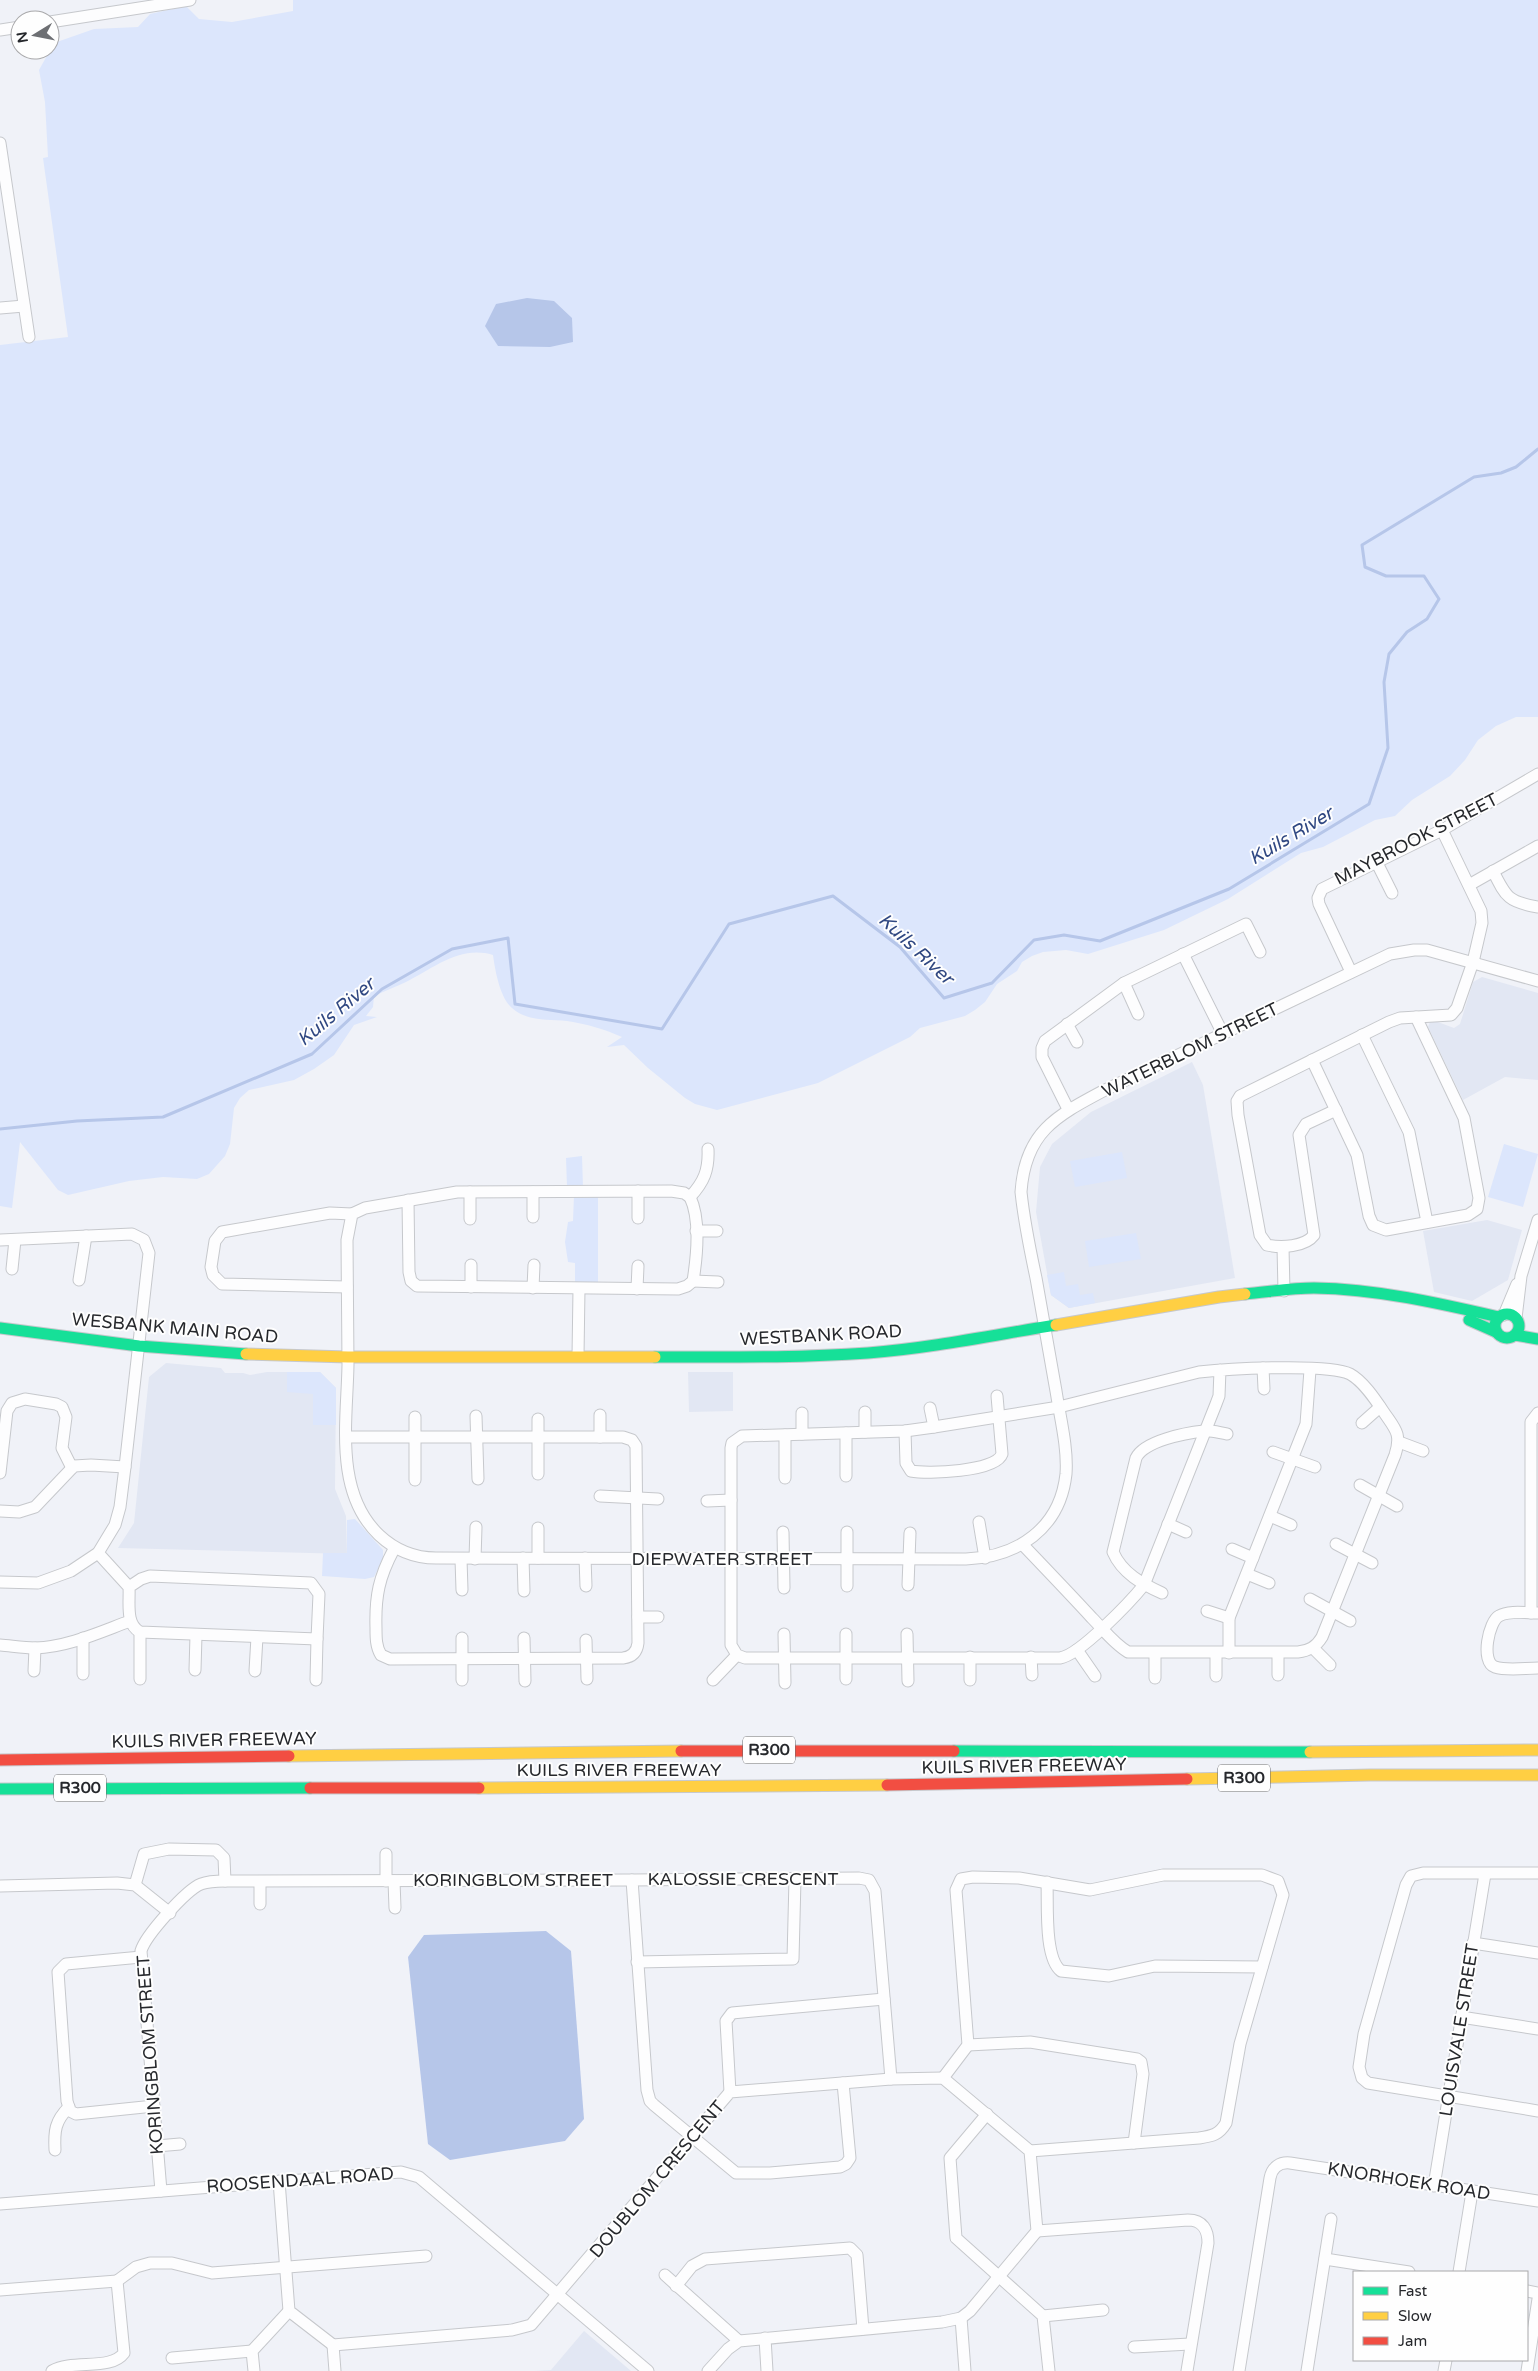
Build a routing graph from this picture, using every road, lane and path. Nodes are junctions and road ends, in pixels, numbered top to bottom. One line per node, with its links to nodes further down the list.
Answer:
1 (190, 0): 2 (street)
2 (60, 20)
3 (0, 143): 4 (street)
4 (3, 180): 5 (street)
5 (24, 306): 6 (street); 7 (street)
6 (0, 308)
7 (28, 337)
8 (1538, 774): 9 (street, MAYBROOK STREET)
9 (1442, 830): 11 (street, MAYBROOK STREET); 13 (street)
10 (1538, 846): 12 (street)
11 (1376, 861): 14 (street); 19 (street, MAYBROOK STREET)
12 (1493, 871): 13 (street); 15 (street)
13 (1469, 885): 18 (street)
14 (1392, 893)
15 (1538, 907)
16 (1260, 952): 17 (street)
17 (1183, 954): 21 (street); 25 (street)
18 (1473, 962): 19 (street, WATERBLOM STREET); 20 (street, WATERBLOM STREET); 23 (street)
19 (1351, 972): 25 (street, WATERBLOM STREET)
20 (1538, 981)
21 (1124, 983): 22 (street); 24 (street)
22 (1138, 1014)
23 (1416, 1017): 26 (street); 42 (street)
24 (1067, 1024): 27 (street); 29 (street)
25 (1223, 1034): 29 (street, WATERBLOM STREET)
26 (1362, 1035): 28 (street); 42 (street)
27 (1077, 1042)
28 (1312, 1060): 30 (street); 48 (street)
29 (1068, 1109): 64 (street, WATERBLOM STREET)
30 (1336, 1110): 42 (street); 48 (street)
31 (708, 1149): 35 (street)
32 (638, 1191): 34 (street); 35 (street); 39 (street)
33 (470, 1192): 34 (street); 36 (street); 40 (street)
34 (533, 1192): 38 (street)
35 (690, 1197): 44 (street)
36 (408, 1200): 37 (street); 57 (street)
37 (352, 1214): 56 (street, DIEPWATER STREET); 56 (street)
38 (533, 1217)
39 (638, 1218)
40 (470, 1219)
41 (1538, 1220): 62 (street)
42 (1427, 1222)
43 (717, 1230): 44 (street)
44 (696, 1231): 54 (street)
45 (86, 1236): 47 (street); 53 (street); 68 (street)
46 (0, 1240): 47 (street)
47 (15, 1240): 52 (street)
48 (1283, 1246): 61 (street)
49 (471, 1265): 57 (street)
50 (534, 1265): 58 (street)
51 (638, 1266): 60 (street)
52 (12, 1269)
53 (79, 1280)
54 (693, 1281): 55 (street); 60 (street)
55 (718, 1282)
56 (347, 1287): 70 (street, DIEPWATER STREET)
57 (471, 1287): 58 (street)
58 (534, 1288): 59 (street)
59 (579, 1289): 60 (street); 69 (street)
60 (637, 1289)
61 (1288, 1291): 62 (main road, WESTBANK ROAD); 64 (main road, WESTBANK ROAD); 65 (main road, WESTBANK ROAD)
62 (1510, 1322): 65 (main road); 65 (main road, WESTBANK ROAD); 66 (main road); 67 (main road)
63 (0, 1328): 68 (main road, WESBANK MAIN ROAD)
64 (1045, 1328): 69 (main road, WESTBANK ROAD); 76 (street, DIEPWATER STREET)
65 (1496, 1332)
66 (1538, 1332)
67 (1538, 1339)
68 (138, 1346): 70 (main road, WESBANK MAIN ROAD); 105 (street)
69 (578, 1356): 70 (main road, WESTBANK ROAD)
70 (348, 1357): 96 (street, DIEPWATER STREET)
71 (1263, 1368): 72 (street); 73 (street); 74 (street)
72 (1220, 1370): 76 (street); 90 (street)
73 (1310, 1370): 77 (street); 104 (street)
74 (1264, 1389)
75 (997, 1396): 84 (street)
76 (1058, 1407): 84 (street); 134 (street, DIEPWATER STREET)
77 (1380, 1407): 87 (street); 101 (street)
78 (930, 1408): 88 (street)
79 (865, 1412): 91 (street)
80 (802, 1413): 93 (street)
81 (1538, 1413): 167 (street)
82 (600, 1415): 100 (street)
83 (476, 1416): 98 (street)
84 (1000, 1416): 88 (street); 89 (street)
85 (415, 1417): 97 (street)
86 (538, 1419): 99 (street)
87 (1362, 1422)
88 (934, 1427): 89 (street)
89 (905, 1430): 91 (street)
90 (1205, 1431): 94 (street); 125 (street); 155 (street)
91 (865, 1432): 92 (street)
92 (846, 1433): 93 (street); 110 (street)
93 (802, 1434): 95 (street)
94 (1227, 1434)
95 (785, 1435): 111 (street); 119 (street)
96 (347, 1437): 97 (street); 135 (street, DIEPWATER STREET)
97 (414, 1437): 98 (street); 113 (street)
98 (477, 1437): 99 (street); 112 (street)
99 (538, 1437): 100 (street); 109 (street)
100 (600, 1437): 117 (street)
101 (1399, 1442): 102 (street); 115 (street)
102 (1423, 1450)
103 (1273, 1452): 104 (street)
104 (1292, 1460): 106 (street); 123 (street)
105 (125, 1467): 107 (street); 137 (street)
106 (1315, 1467)
107 (72, 1468): 108 (street); 122 (street)
108 (0, 1473)
109 (538, 1474)
110 (846, 1476)
111 (785, 1478)
112 (478, 1479)
113 (415, 1480)
114 (1360, 1485): 115 (street)
115 (1378, 1495): 121 (street); 138 (street)
116 (600, 1496): 117 (street)
117 (637, 1498): 118 (street); 144 (street)
118 (658, 1498)
119 (731, 1500): 120 (street); 148 (street)
120 (707, 1501)
121 (1397, 1506)
122 (0, 1511)
123 (1270, 1516): 126 (street); 147 (street)
124 (979, 1522): 146 (street)
125 (1168, 1524): 131 (street); 155 (street)
126 (1291, 1525)
127 (476, 1527): 140 (street)
128 (538, 1528): 142 (street)
129 (783, 1532): 149 (street)
130 (847, 1532): 150 (street)
131 (1186, 1532)
132 (910, 1533): 145 (street)
133 (1336, 1544): 138 (street)
134 (1023, 1545): 146 (street, DIEPWATER STREET); 173 (street)
135 (394, 1548): 139 (street, DIEPWATER STREET); 200 (street)
136 (1232, 1549): 147 (street)
137 (98, 1553): 153 (street); 159 (street)
138 (1355, 1554): 151 (street); 166 (street)
139 (461, 1558): 140 (street, DIEPWATER STREET); 161 (street)
140 (475, 1558): 141 (street, DIEPWATER STREET)
141 (523, 1558): 142 (street, DIEPWATER STREET); 162 (street)
142 (538, 1558): 143 (street, DIEPWATER STREET)
143 (585, 1558): 144 (street, DIEPWATER STREET); 157 (street)
144 (638, 1558): 148 (street, DIEPWATER STREET); 168 (street)
145 (909, 1558): 146 (street, DIEPWATER STREET); 150 (street, DIEPWATER STREET); 156 (street)
146 (985, 1558)
147 (1253, 1558): 152 (street)
148 (731, 1559): 149 (street, DIEPWATER STREET); 193 (street)
149 (784, 1559): 150 (street, DIEPWATER STREET); 160 (street)
150 (847, 1559): 158 (street)
151 (1372, 1563)
152 (1247, 1574): 154 (street); 170 (street)
153 (0, 1582)
154 (1269, 1583)
155 (1144, 1584): 163 (street); 173 (street)
156 (908, 1585)
157 (586, 1586)
158 (847, 1586)
159 (130, 1587): 171 (street); 183 (street)
160 (784, 1588)
161 (462, 1590)
162 (524, 1591)
163 (1162, 1592)
164 (1310, 1600): 166 (street)
165 (1207, 1611): 170 (street)
166 (1332, 1612): 172 (street); 187 (street)
167 (1534, 1614): 203 (street)
168 (638, 1617): 169 (street); 197 (street)
169 (658, 1617)
170 (1229, 1618): 192 (street)
171 (130, 1621): 174 (street); 180 (street)
172 (1350, 1621)
173 (1102, 1628): 188 (street); 190 (street)
174 (140, 1632): 178 (street); 212 (street)
175 (784, 1634): 198 (street)
176 (846, 1634): 199 (street)
177 (907, 1634): 194 (street)
178 (196, 1635): 179 (street); 204 (street)
179 (256, 1636): 183 (street); 206 (street)
180 (83, 1638): 186 (street); 207 (street)
181 (462, 1638): 200 (street)
182 (524, 1638): 201 (street)
183 (317, 1639): 216 (street)
184 (586, 1640): 197 (street)
185 (0, 1645): 186 (street)
186 (35, 1648): 205 (street)
187 (1313, 1648): 189 (street); 202 (street)
188 (1077, 1650): 196 (street); 210 (street)
189 (1278, 1652): 192 (street); 209 (street)
190 (1155, 1653): 191 (street); 213 (street)
191 (1216, 1653): 192 (street); 211 (street)
192 (1229, 1653)
193 (737, 1655): 198 (street); 218 (street)
194 (908, 1657): 195 (street); 199 (street); 221 (street)
195 (970, 1657): 196 (street); 219 (street)
196 (1031, 1657): 208 (street)
197 (586, 1658): 201 (street); 214 (street)
198 (784, 1658): 199 (street); 222 (street)
199 (846, 1658): 215 (street)
200 (462, 1659): 201 (street); 217 (street)
201 (524, 1659): 220 (street)
202 (1330, 1665)
203 (1538, 1668)
204 (195, 1670)
205 (34, 1671)
206 (255, 1671)
207 (83, 1674)
208 (1032, 1675)
209 (1278, 1675)
210 (1095, 1676)
211 (1216, 1676)
212 (140, 1678)
213 (1155, 1678)
214 (587, 1679)
215 (846, 1679)
216 (316, 1680)
217 (462, 1680)
218 (713, 1680)
219 (970, 1680)
220 (525, 1681)
221 (908, 1681)
222 (785, 1683)
223 (0, 1748): 225 (main road)
224 (1538, 1750): 225 (main road, KUILS RIVER FREEWAY / R300)
225 (130, 1758): 226 (main road, KUILS RIVER FREEWAY / R300)
226 (0, 1760)
227 (1538, 1775): 228 (main road, KUILS RIVER FREEWAY / R300)
228 (160, 1788): 229 (main road, KUILS RIVER FREEWAY / R300); 230 (main road)
229 (0, 1789)
230 (0, 1799)
231 (386, 1854): 237 (street)
232 (1538, 1873): 233 (street)
233 (1485, 1874): 245 (street, LOUISVALE STREET); 258 (street)
234 (795, 1879): 235 (street, KALOSSIE CRESCENT); 248 (street); 250 (street, KALOSSIE CRESCENT)
235 (632, 1880): 237 (street, KORINGBLOM STREET); 248 (street, KALOSSIE CRESCENT)
236 (225, 1881): 238 (street, KORINGBLOM STREET); 240 (street); 244 (street, KORINGBLOM STREET)
237 (390, 1881): 238 (street, KORINGBLOM STREET); 243 (street, KORINGBLOM STREET)
238 (260, 1882): 242 (street)
239 (1047, 1882): 249 (street); 249 (street); 253 (street)
240 (135, 1885): 241 (street); 244 (street)
241 (0, 1886)
242 (260, 1904)
243 (395, 1908)
244 (170, 1912): 247 (street, KORINGBLOM STREET)
245 (1473, 1943): 246 (street); 251 (street, LOUISVALE STREET)
246 (1538, 1953)
247 (141, 1957): 259 (street, KORINGBLOM STREET); 260 (street)
248 (637, 1962): 263 (street, KALOSSIE CRESCENT)
249 (1262, 1967): 264 (street)
250 (884, 1999): 255 (street, KALOSSIE CRESCENT); 257 (street)
251 (1461, 2017): 252 (street); 258 (street, LOUISVALE STREET)
252 (1538, 2028)
253 (968, 2045): 254 (street); 264 (street)
254 (943, 2078): 255 (street, DOUBLOM CRESCENT); 262 (street)
255 (891, 2079): 256 (street, DOUBLOM CRESCENT)
256 (843, 2084): 257 (street, DOUBLOM CRESCENT); 263 (street, KALOSSIE CRESCENT)
257 (730, 2092): 263 (street, DOUBLOM CRESCENT)
258 (1448, 2097): 261 (street); 270 (street, LOUISVALE STREET)
259 (154, 2106): 260 (street); 266 (street, KORINGBLOM STREET)
260 (69, 2107): 267 (street)
261 (1538, 2111)
262 (987, 2114): 268 (street); 283 (street)
263 (692, 2137): 287 (street, DOUBLOM CRESCENT)
264 (1134, 2143): 268 (street)
265 (180, 2144): 266 (street)
266 (157, 2146): 271 (street, KORINGBLOM STREET)
267 (55, 2150)
268 (1030, 2151): 276 (street)
269 (279, 2181): 271 (street, ROOSENDAAL ROAD); 279 (street); 287 (street, ROOSENDAAL ROAD)
270 (1434, 2186): 272 (street, KNORHOEK ROAD); 310 (street, KNORHOEK ROAD)
271 (161, 2191): 274 (street, ROOSENDAAL ROAD)
272 (1472, 2192): 273 (street, KNORHOEK ROAD); 281 (street)
273 (1538, 2201)
274 (0, 2204)
275 (1331, 2219): 278 (street)
276 (1037, 2231): 283 (street); 296 (street)
277 (426, 2256): 279 (street)
278 (1325, 2259): 280 (street); 311 (street)
279 (286, 2267): 284 (street); 289 (street)
280 (1403, 2271)
281 (1459, 2271)
282 (664, 2275): 285 (street)
283 (999, 2277): 291 (street); 292 (street)
284 (117, 2281): 286 (street); 301 (street)
285 (676, 2286): 293 (street); 295 (street)
286 (0, 2290)
287 (558, 2296): 297 (street, DOUBLOM CRESCENT); 304 (street, ROOSENDAAL ROAD)
288 (1538, 2299): 312 (street)
289 (289, 2310): 297 (street); 299 (street)
290 (1103, 2310): 291 (street)
291 (1043, 2316): 308 (street)
292 (961, 2318): 293 (street); 307 (street)
293 (863, 2329): 294 (street)
294 (765, 2338): 295 (street); 306 (street)
295 (739, 2341): 305 (street)
296 (1190, 2344): 298 (street); 309 (street)
297 (333, 2345): 303 (street)
298 (1134, 2347)
299 (252, 2351): 300 (street); 302 (street)
300 (172, 2358)
301 (52, 2371)
302 (254, 2371)
303 (335, 2371)
304 (648, 2371)
305 (708, 2371)
306 (768, 2371)
307 (965, 2371)
308 (1049, 2371)
309 (1187, 2371)
310 (1239, 2371)
311 (1307, 2371)
312 (1527, 2371)

